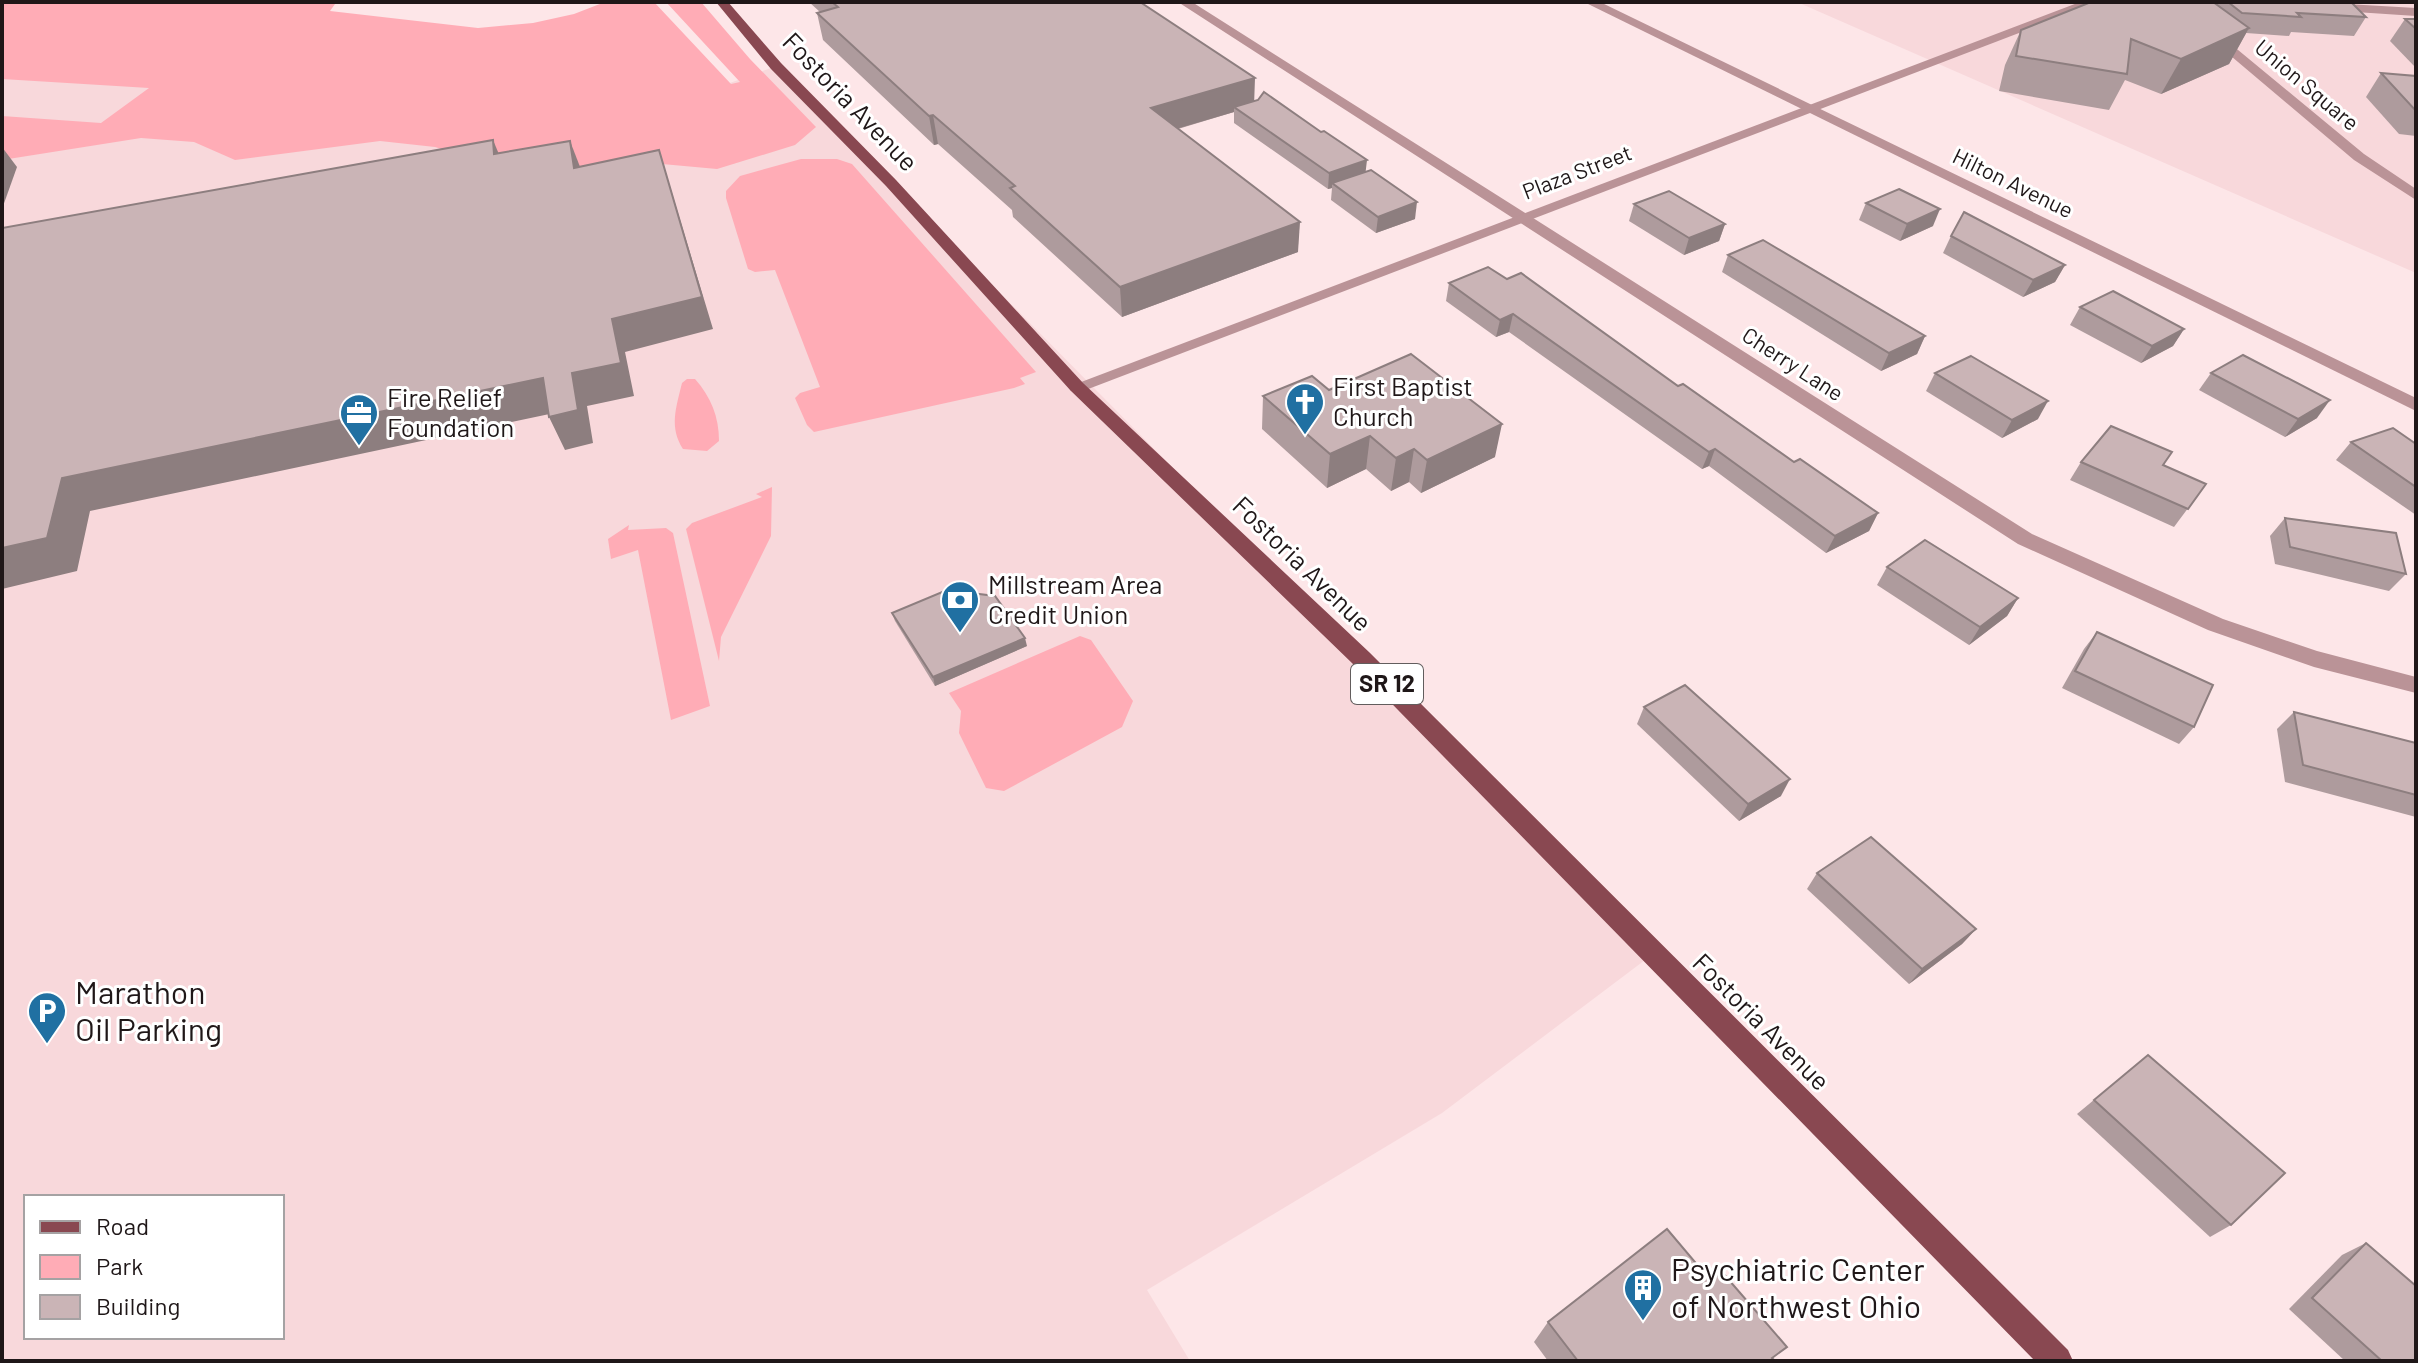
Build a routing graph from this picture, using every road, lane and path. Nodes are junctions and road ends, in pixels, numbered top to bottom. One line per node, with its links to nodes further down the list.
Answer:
1 (722, 2): 11 (main road, Fostoria Avenue / SR 12)
2 (1184, 2): 10 (street, Cherry Lane)
3 (1590, 2): 8 (street, Hilton Avenue)
4 (2094, 2): 8 (street, Plaza Street)
5 (2173, 2): 9 (street, Union Square)
6 (2320, 6): 7 (street)
7 (2416, 12)
8 (1807, 108): 10 (street, Plaza Street); 12 (street, Hilton Avenue)
9 (2416, 196)
10 (1520, 218): 11 (street, Plaza Street); 13 (street, Cherry Lane)
11 (1077, 387): 14 (main road, Fostoria Avenue / SR 12)
12 (2416, 405)
13 (2416, 685)
14 (2057, 1361)

